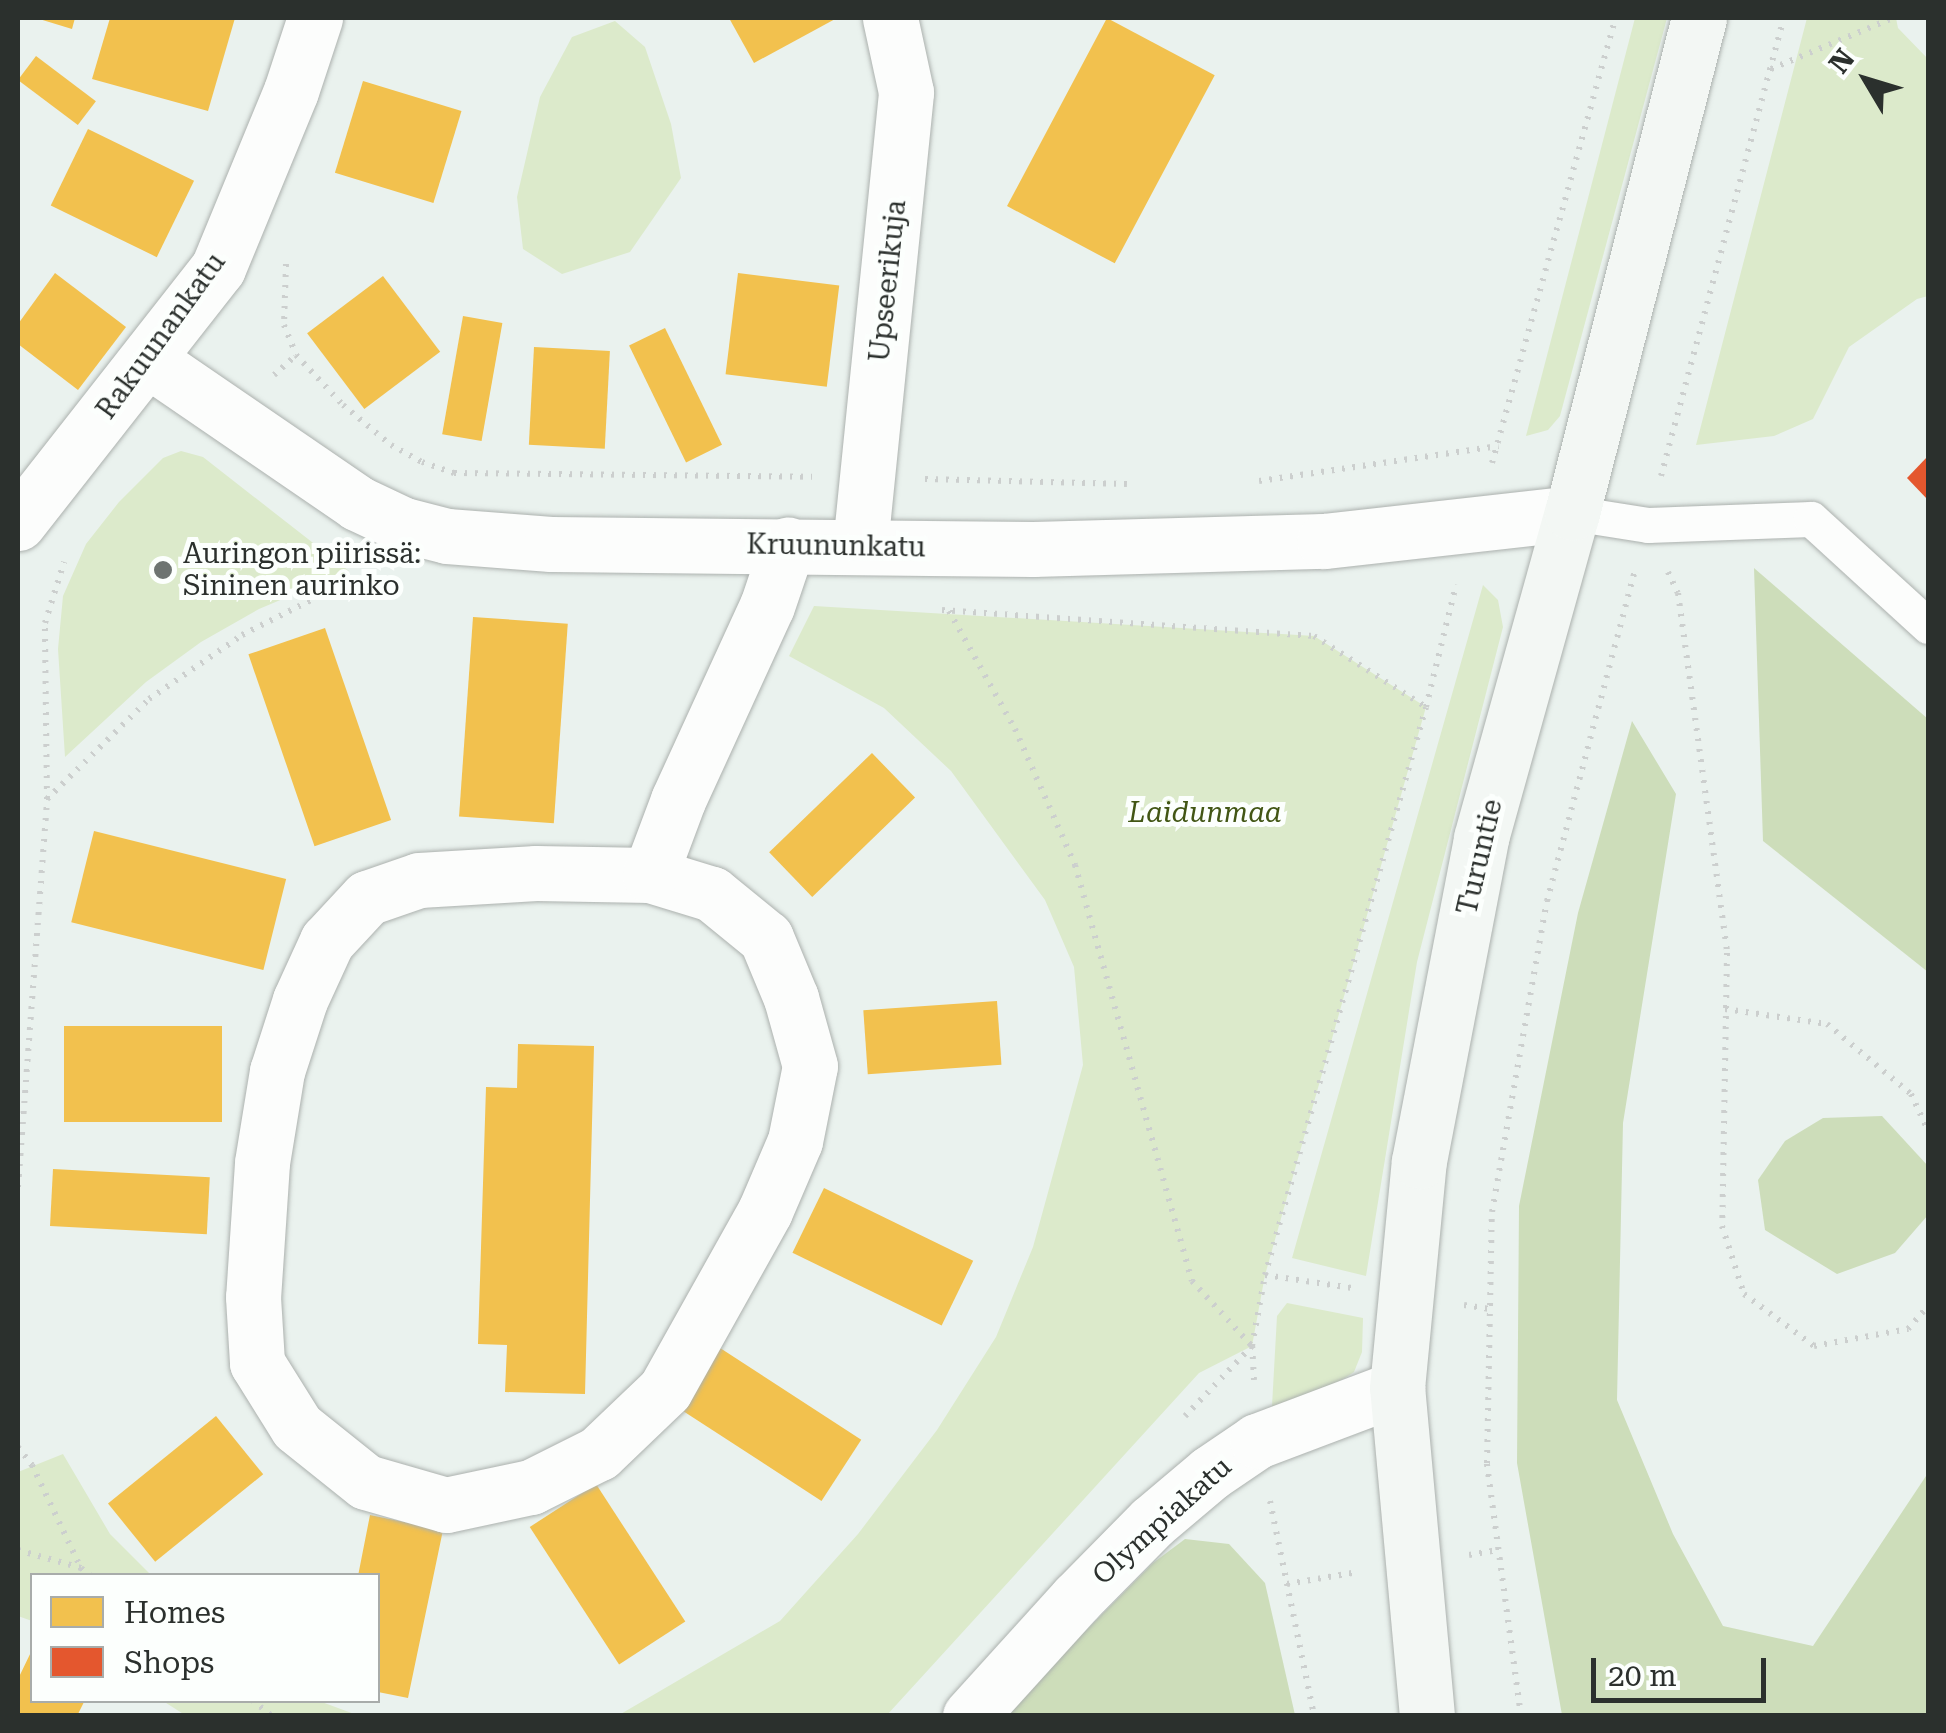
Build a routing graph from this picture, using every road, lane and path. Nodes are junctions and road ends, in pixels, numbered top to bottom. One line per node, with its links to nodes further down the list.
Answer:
1 (315, 18): 10 (street, Rakuunankatu)
2 (890, 18): 13 (street, Upseerikuja)
3 (1615, 18): 12 (path)
4 (1700, 18): 16 (main road, Turuntie)
5 (1784, 18): 7 (path)
6 (1893, 18): 7 (path)
7 (1771, 69): 19 (path)
8 (291, 252): 9 (path)
9 (296, 354): 11 (path); 13 (path)
10 (150, 361): 11 (street, Kruununkatu); 18 (street, Rakuunankatu)
11 (239, 422): 20 (street, Kruununkatu)
12 (1498, 446): 14 (path); 17 (path)
13 (869, 478): 15 (path); 21 (street, Upseerikuja)
14 (1242, 483)
15 (1140, 485)
16 (1572, 513): 17 (street, Kruununkatu); 19 (lane); 33 (main road, Turuntie)
17 (1471, 522): 21 (street, Kruununkatu); 29 (path)
18 (18, 523)
19 (1648, 525): 24 (lane); 26 (path); 42 (path)
20 (788, 544): 21 (street, Kruununkatu); 25 (street)
21 (860, 546)
22 (68, 548): 28 (path)
23 (949, 610): 32 (path)
24 (1928, 626)
25 (650, 875): 25 (street)
26 (1725, 1009): 27 (path); 31 (path)
27 (1928, 1130)
28 (18, 1187)
29 (1265, 1275): 30 (path); 32 (path)
30 (1362, 1290)
31 (1928, 1306)
32 (1252, 1346): 34 (path)
33 (1397, 1388): 34 (street, Olympiakatu); 41 (main road, Turuntie)
34 (1257, 1440): 39 (street, Olympiakatu); 40 (path)
35 (18, 1447): 37 (path)
36 (18, 1550): 37 (path)
37 (81, 1568): 38 (path)
38 (87, 1573)
39 (970, 1716)
40 (1314, 1716)
41 (1426, 1716)
42 (1521, 1716)

